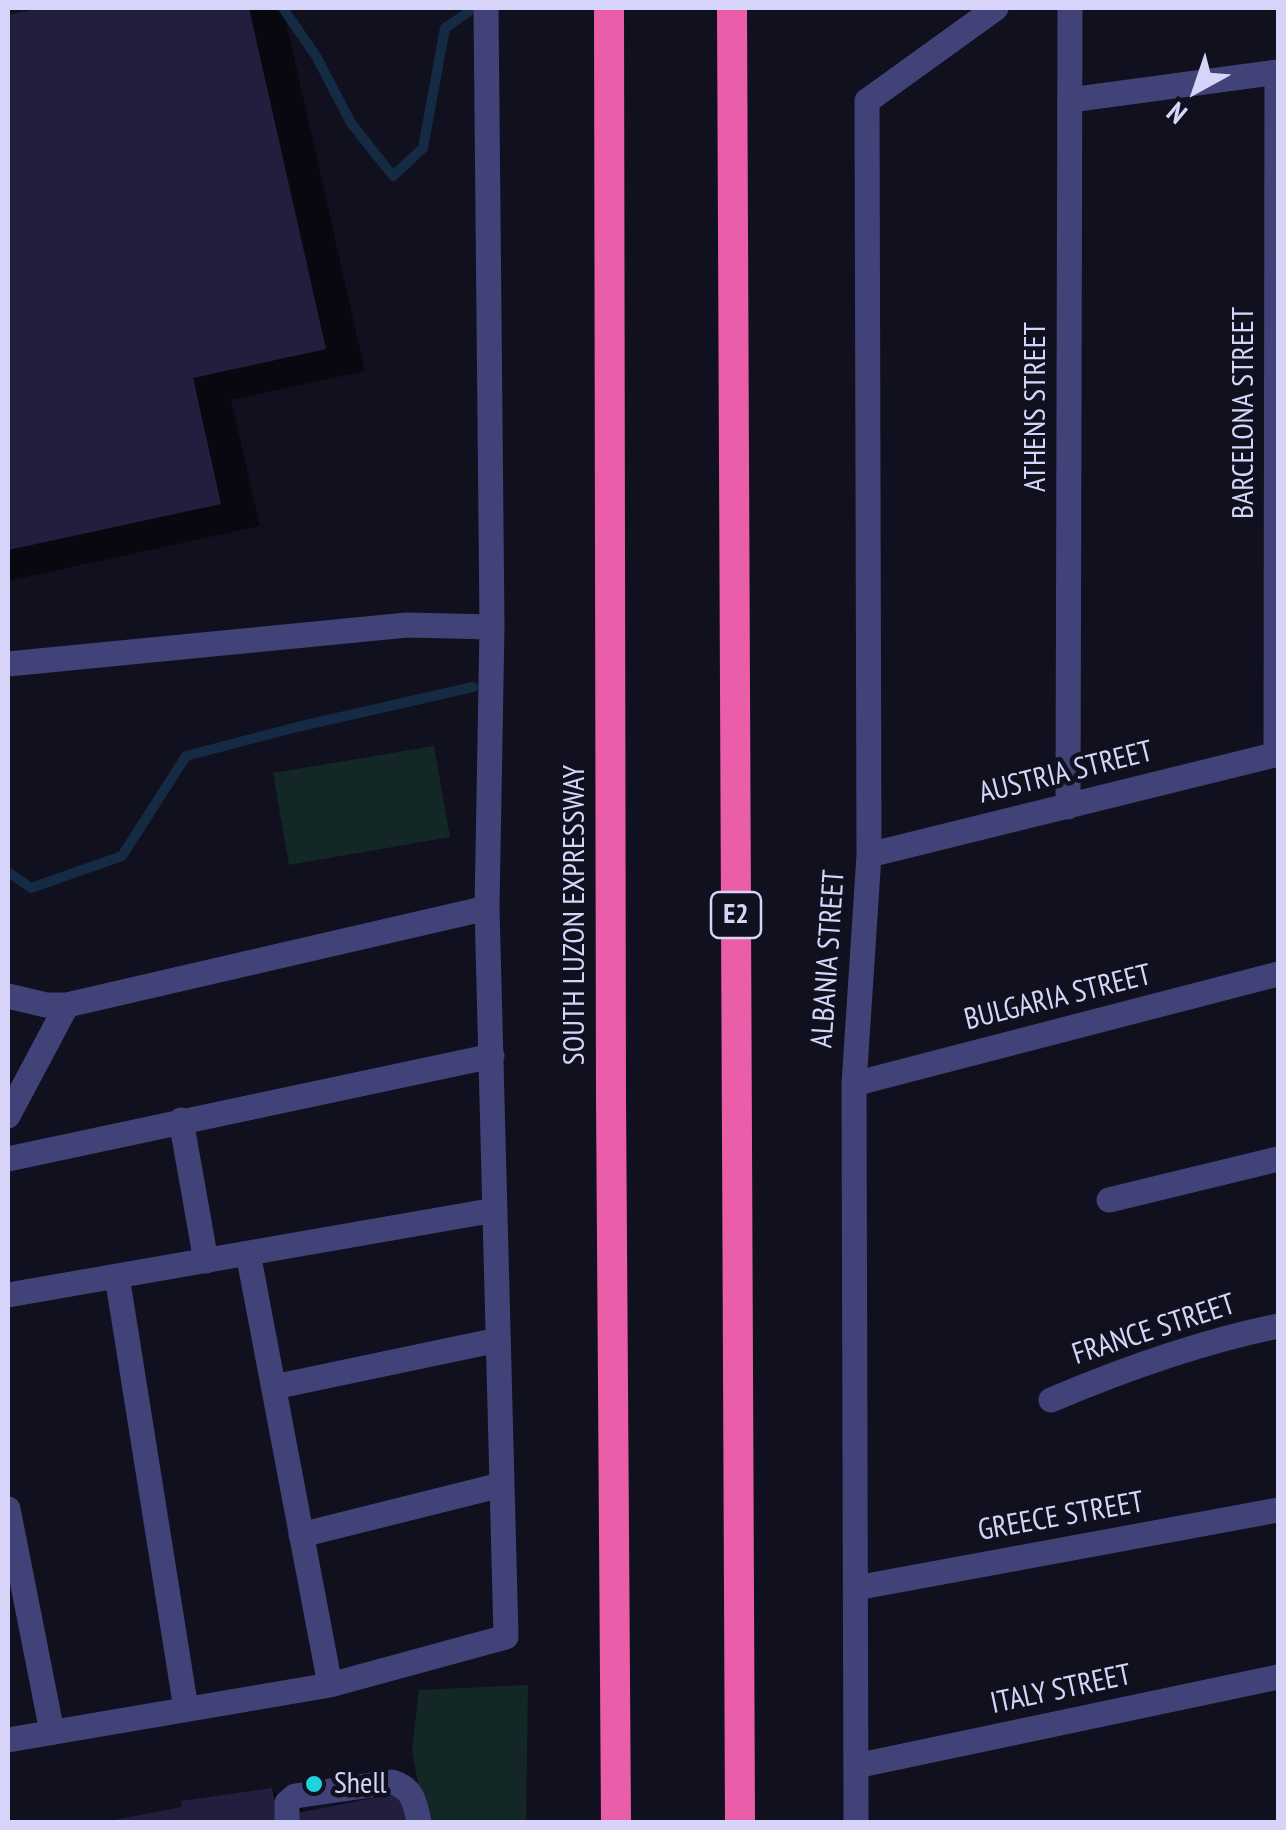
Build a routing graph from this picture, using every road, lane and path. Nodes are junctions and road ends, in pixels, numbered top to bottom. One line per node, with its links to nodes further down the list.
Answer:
1 (486, 8): 10 (street)
2 (609, 8): 48 (highway, SOUTH LUZON EXPRESSWAY)
3 (732, 8): 49 (highway, E2)
4 (996, 8): 14 (street, ALBANIA STREET)
5 (1070, 8): 7 (street, ATHENS STREET)
6 (1278, 72): 7 (street); 8 (street, BARCELONA STREET)
7 (1070, 100): 13 (street, ATHENS STREET)
8 (1278, 277): 9 (street, BARCELONA STREET)
9 (1277, 484): 12 (street, BARCELONA STREET)
10 (492, 627): 11 (street); 15 (street)
11 (8, 664)
12 (1278, 754): 13 (street, AUSTRIA STREET)
13 (1068, 807): 14 (street, AUSTRIA STREET)
14 (868, 855): 20 (street, ALBANIA STREET)
15 (487, 908): 18 (street); 19 (street)
16 (1278, 974): 20 (street, BULGARIA STREET)
17 (8, 996): 18 (street)
18 (67, 1005): 21 (street)
19 (492, 1056): 22 (street); 26 (street)
20 (854, 1084): 39 (street, ALBANIA STREET)
21 (8, 1116)
22 (181, 1120): 23 (street); 28 (street)
23 (8, 1159)
24 (1278, 1159): 25 (street)
25 (1109, 1200)
26 (495, 1210): 27 (street); 32 (street)
27 (248, 1253): 28 (street); 33 (street)
28 (206, 1260): 29 (street)
29 (117, 1276): 30 (street); 42 (street)
30 (8, 1295)
31 (1278, 1326): 34 (street, FRANCE STREET)
32 (498, 1340): 33 (street); 35 (street)
33 (274, 1387): 38 (street)
34 (1051, 1400)
35 (501, 1485): 38 (street); 41 (street)
36 (8, 1509): 43 (street)
37 (1278, 1510): 39 (street, GREECE STREET)
38 (302, 1535): 41 (street)
39 (856, 1588): 45 (street, ALBANIA STREET)
40 (1278, 1677): 45 (street, ITALY STREET)
41 (330, 1685): 42 (street)
42 (186, 1709): 43 (street)
43 (52, 1732): 44 (street)
44 (8, 1740)
45 (856, 1766): 50 (street, ALBANIA STREET)
46 (286, 1822): 47 (street)
47 (419, 1822)
48 (616, 1822)
49 (740, 1822)
50 (856, 1822)

